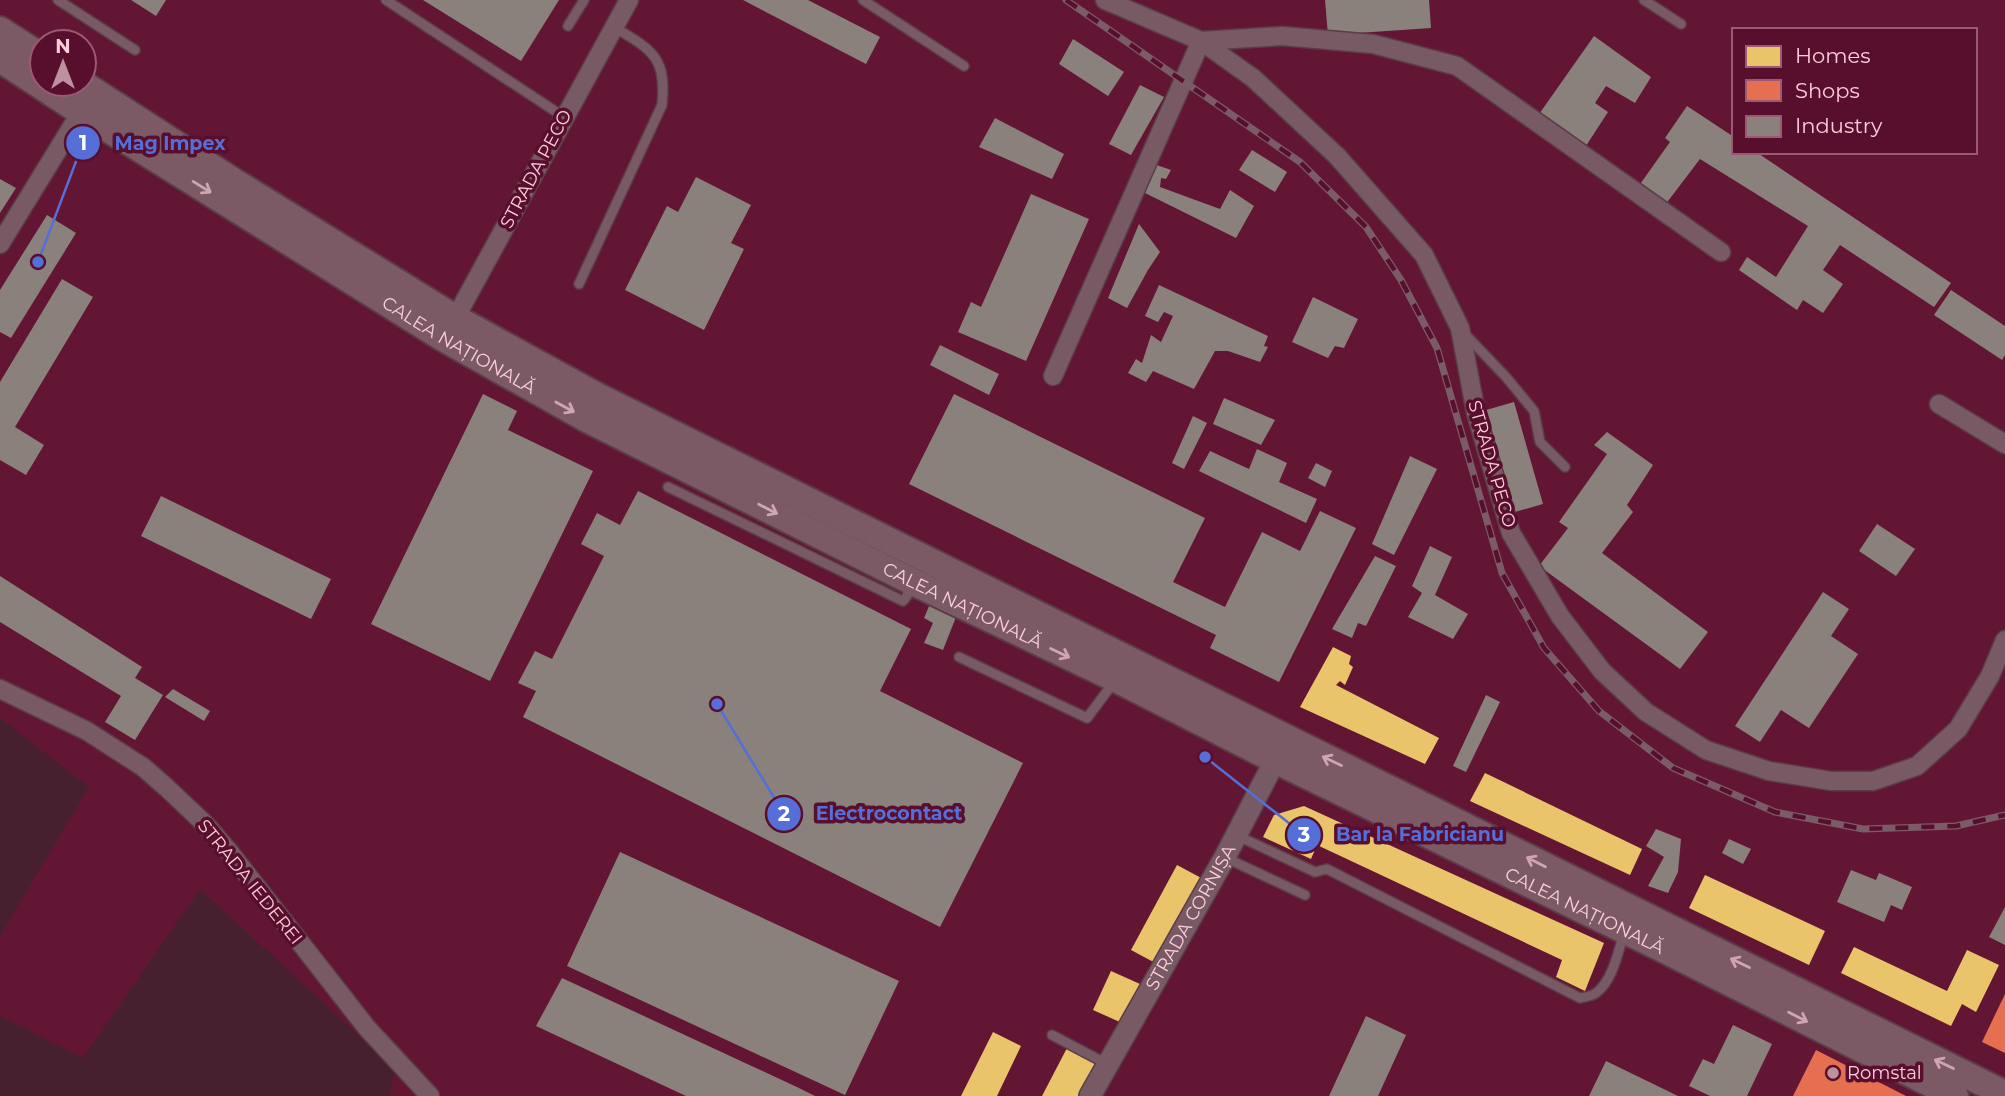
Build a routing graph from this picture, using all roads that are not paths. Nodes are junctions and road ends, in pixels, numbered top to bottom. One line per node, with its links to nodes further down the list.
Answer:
1 (58, 0): 13 (lane)
2 (386, 0): 18 (lane)
3 (584, 0): 9 (lane)
4 (863, 0): 15 (lane)
5 (1105, 0): 11 (street, STRADA PECO)
6 (1644, 0): 8 (lane)
7 (620, 10): 18 (street, STRADA PECO); 21 (lane)
8 (1681, 24)
9 (568, 26)
10 (0, 30): 12 (main road)
11 (1201, 41): 20 (street, STRADA PECO); 23 (street, STRADA PECO); 24 (street)
12 (28, 48)
13 (135, 50)
14 (0, 59): 17 (main road, CALEA NAȚIONALĂ)
15 (964, 66)
16 (98, 94): 22 (main road, CALEA NAȚIONALĂ)
17 (81, 112): 19 (street); 22 (main road, CALEA NAȚIONALĂ, one-way to 22)
18 (564, 117): 22 (street, STRADA PECO)
19 (0, 244)
20 (1721, 252)
21 (579, 284)
22 (449, 328): 29 (main road, CALEA NAȚIONALĂ, one-way to 29); 34 (main road, CALEA NAȚIONALĂ)
23 (1460, 328): 27 (lane); 30 (street, STRADA PECO)
24 (1053, 376)
25 (1939, 404): 26 (street)
26 (2005, 444)
27 (1565, 467)
28 (668, 487): 29 (lane)
29 (911, 581): 32 (main road, CALEA NAȚIONALĂ, one-way to 32)
30 (2005, 640)
31 (959, 657): 32 (lane)
32 (1116, 679): 34 (main road, CALEA NAȚIONALĂ)
33 (0, 689): 42 (street, STRADA IEDEREI)
34 (1281, 749): 35 (street, STRADA CORNIȘA); 38 (main road, CALEA NAȚIONALĂ); 41 (main road, CALEA NAȚIONALĂ, one-way to 34)
35 (1236, 835): 36 (street, STRADA CORNIȘA); 38 (lane)
36 (1225, 857): 37 (lane); 40 (street, STRADA CORNIȘA)
37 (1305, 895)
38 (1625, 930): 44 (main road, CALEA NAȚIONALĂ, one-way to 44)
39 (1052, 1035): 40 (lane)
40 (1107, 1064): 43 (street, STRADA CORNIȘA)
41 (2005, 1094)
42 (430, 1096)
43 (1090, 1096)
44 (1955, 1096)

